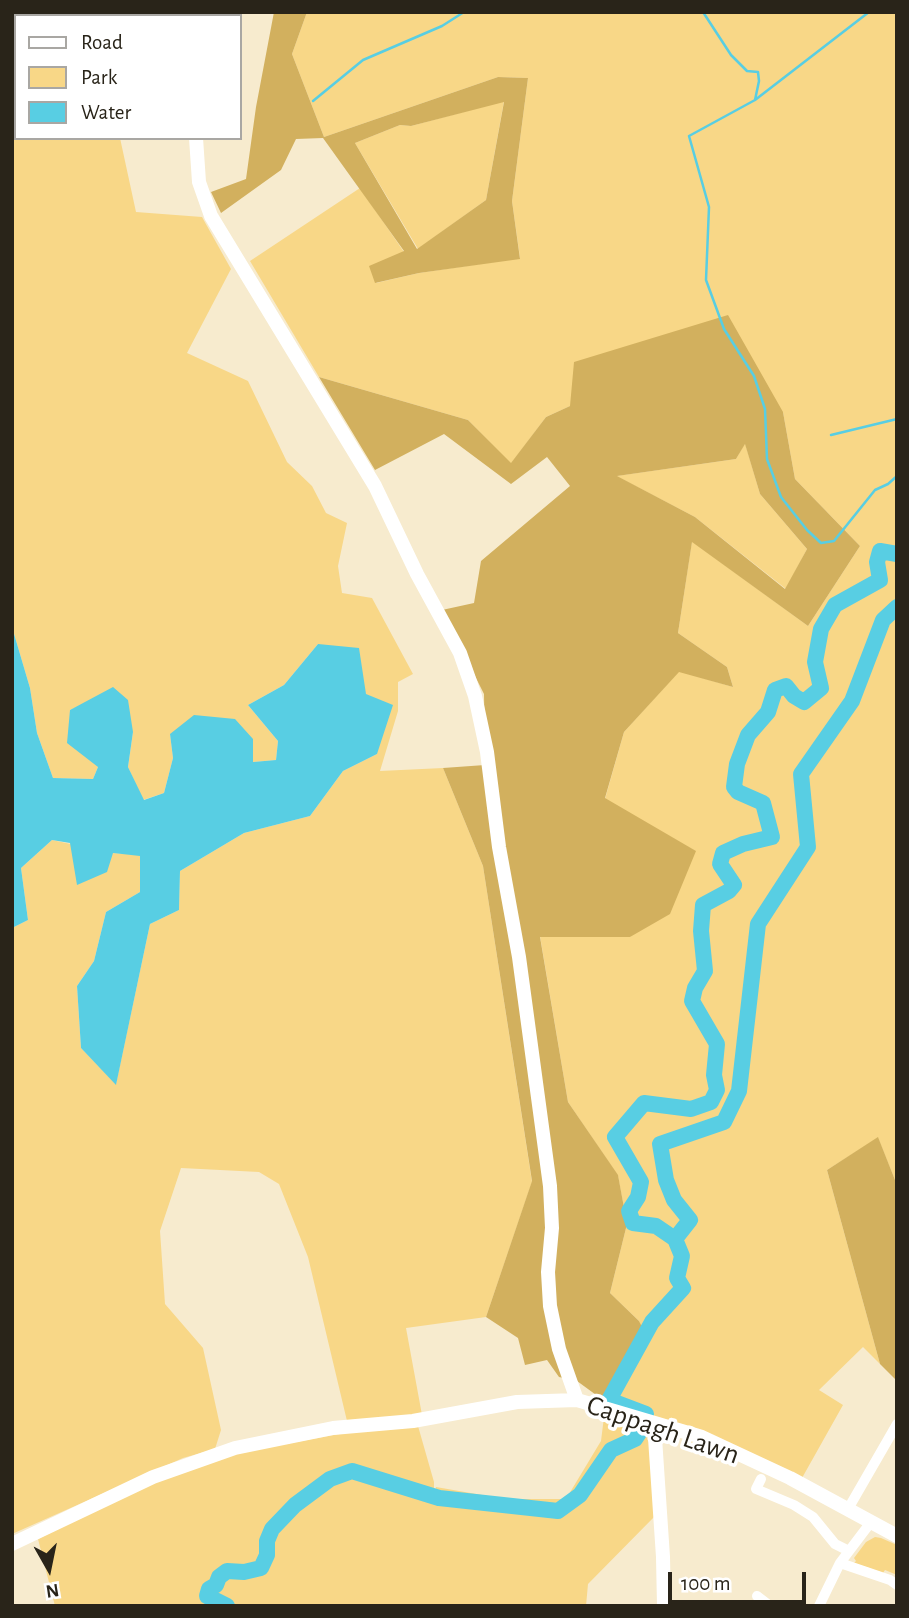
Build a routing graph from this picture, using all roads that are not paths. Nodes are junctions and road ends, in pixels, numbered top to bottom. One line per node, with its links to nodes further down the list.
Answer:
1 (196, 140): 2 (street)
2 (577, 1400): 3 (street, Cappagh Lawn); 9 (street, Cappagh Lawn)
3 (654, 1423): 6 (street, Cappagh Lawn); 14 (street)
4 (897, 1423): 6 (street)
5 (761, 1479): 10 (street)
6 (848, 1509): 7 (street, Cappagh Lawn)
7 (871, 1522): 8 (street, Cappagh Lawn); 10 (street)
8 (897, 1536)
9 (12, 1544)
10 (849, 1551): 11 (street)
11 (840, 1563): 12 (street); 16 (street)
12 (897, 1585)
13 (757, 1596): 15 (street)
14 (664, 1606)
15 (770, 1606)
16 (819, 1606)

